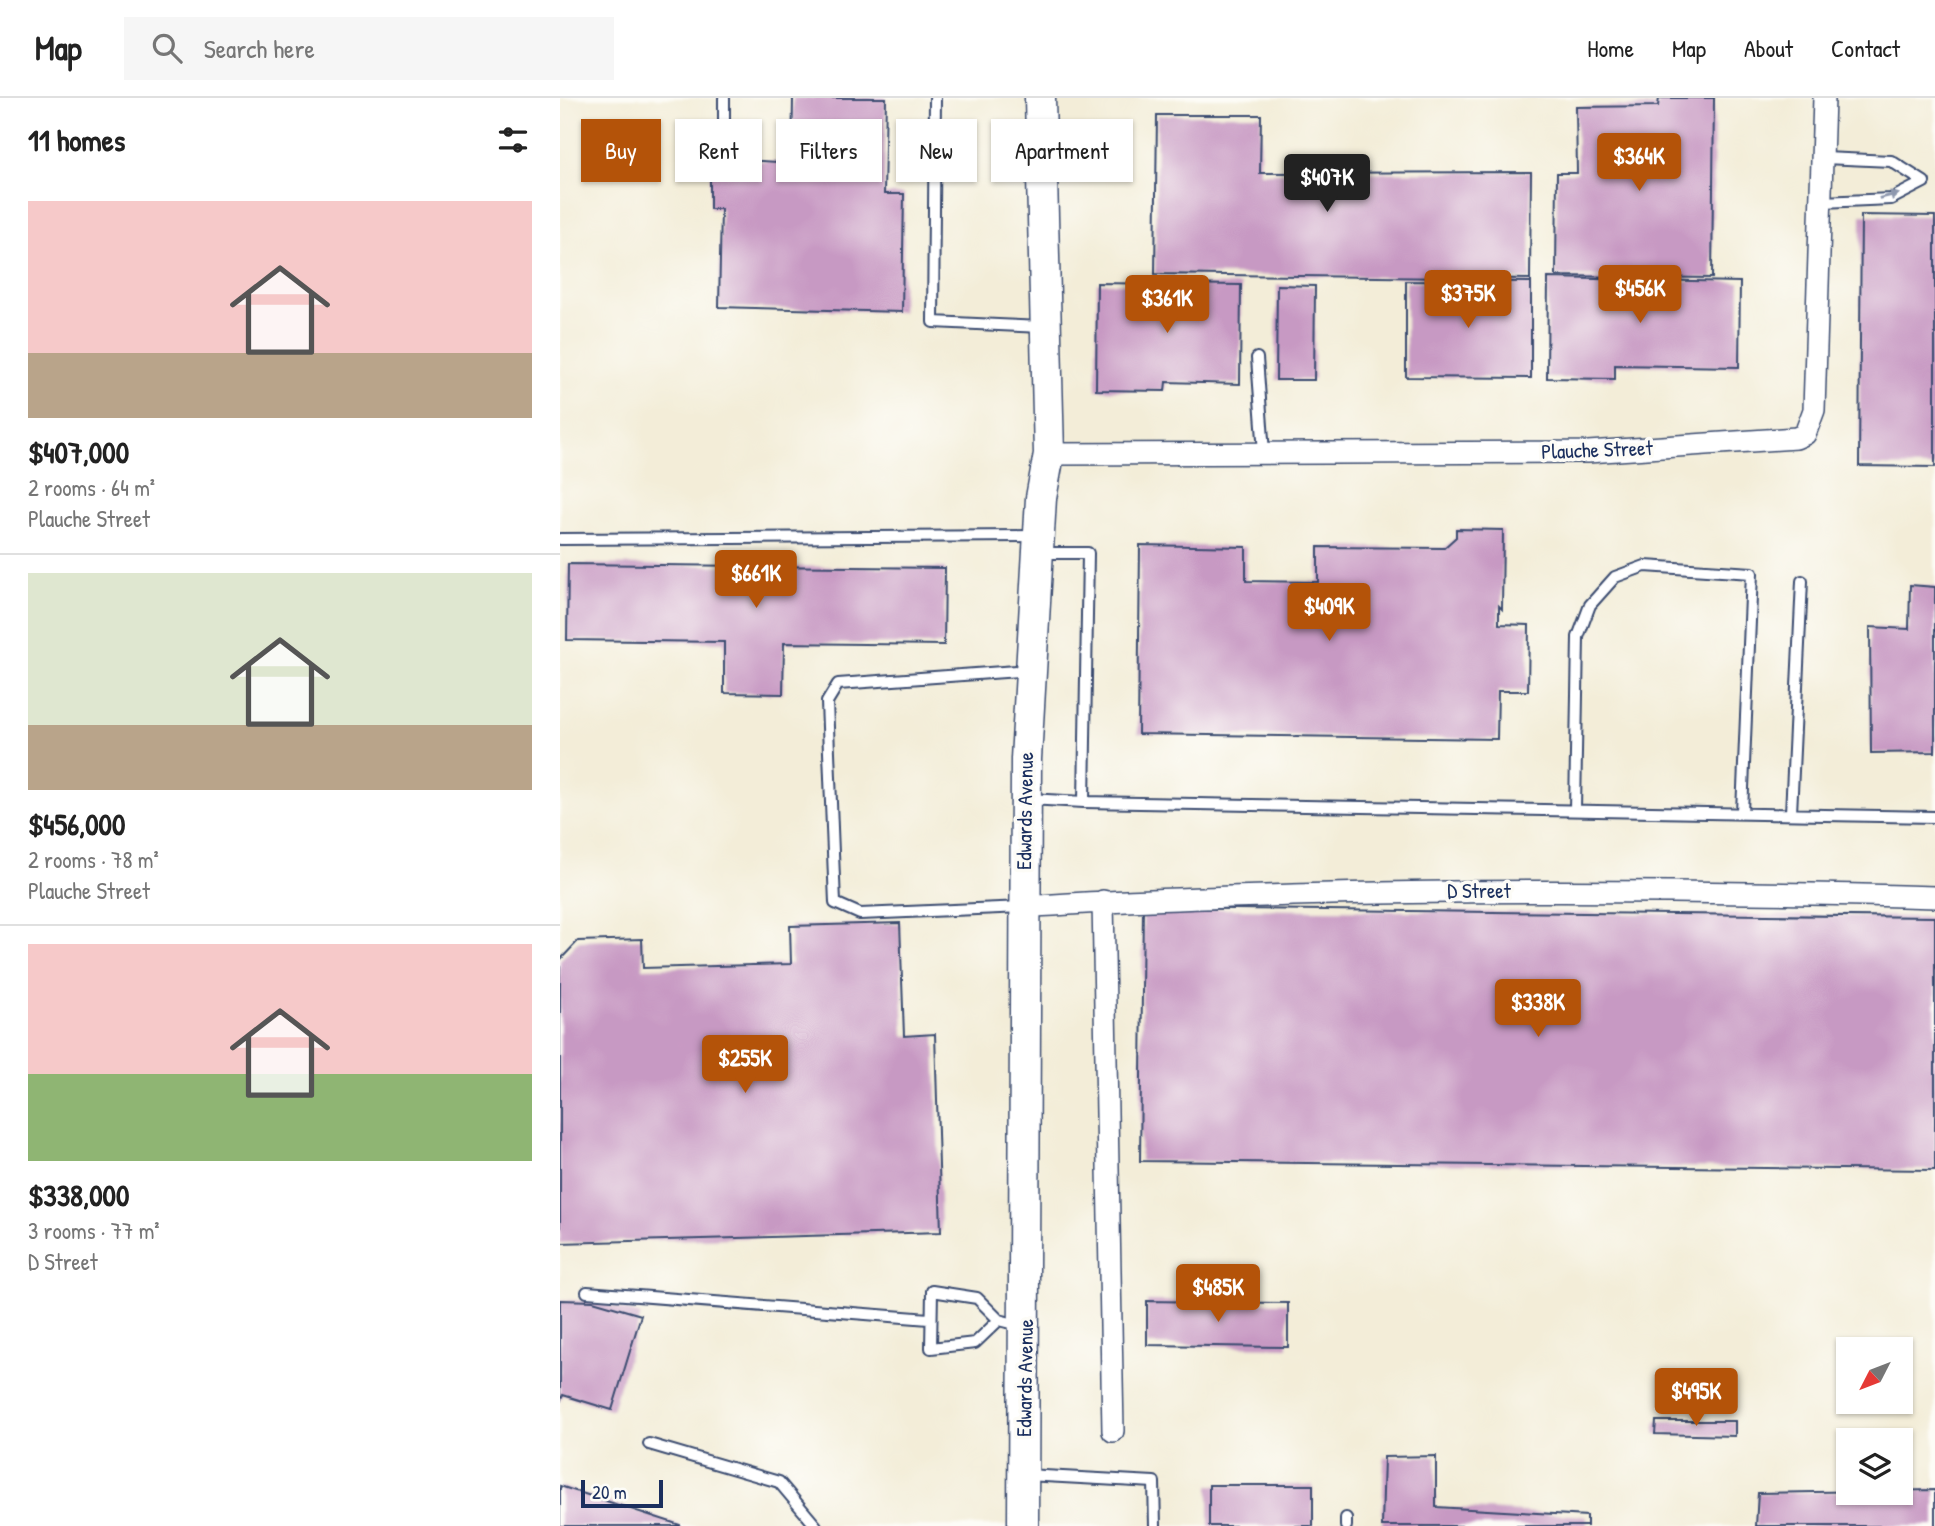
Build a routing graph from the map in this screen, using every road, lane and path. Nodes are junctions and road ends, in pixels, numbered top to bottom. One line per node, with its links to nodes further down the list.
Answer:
1 (724, 98): 5 (lane)
2 (935, 98): 9 (lane)
3 (1040, 98): 9 (street, Edwards Avenue)
4 (1824, 98): 6 (street, Plauche Street)
5 (724, 119)
6 (1824, 158): 7 (lane); 8 (street, Plauche Street)
7 (1929, 182): 8 (lane, one-way to 7)
8 (1822, 202): 11 (street, Plauche Street)
9 (1046, 328): 12 (street, Edwards Avenue)
10 (1257, 358): 11 (lane)
11 (1264, 453): 12 (street, Plauche Street)
12 (1049, 454): 14 (street, Edwards Avenue)
13 (560, 539): 14 (lane)
14 (1038, 545): 16 (street, Edwards Avenue); 18 (lane)
15 (1802, 580): 21 (lane)
16 (1031, 670): 17 (street, Edwards Avenue); 25 (lane)
17 (1025, 799): 18 (lane); 25 (street, Edwards Avenue)
18 (1084, 802): 19 (lane)
19 (1575, 810): 20 (lane); 20 (lane)
20 (1742, 812): 21 (lane)
21 (1791, 813): 22 (lane)
22 (1935, 817)
23 (1935, 897): 24 (street, D Street)
24 (1103, 901): 25 (street, D Street); 29 (street)
25 (1023, 907): 28 (street, Edwards Avenue)
26 (587, 1292): 27 (lane)
27 (929, 1319): 28 (lane); 28 (lane)
28 (1012, 1323): 31 (street, Edwards Avenue)
29 (1114, 1432)
30 (649, 1444): 32 (lane)
31 (1023, 1475): 33 (street, Edwards Avenue); 34 (lane)
32 (816, 1526)
33 (1023, 1526)
34 (1156, 1526)

